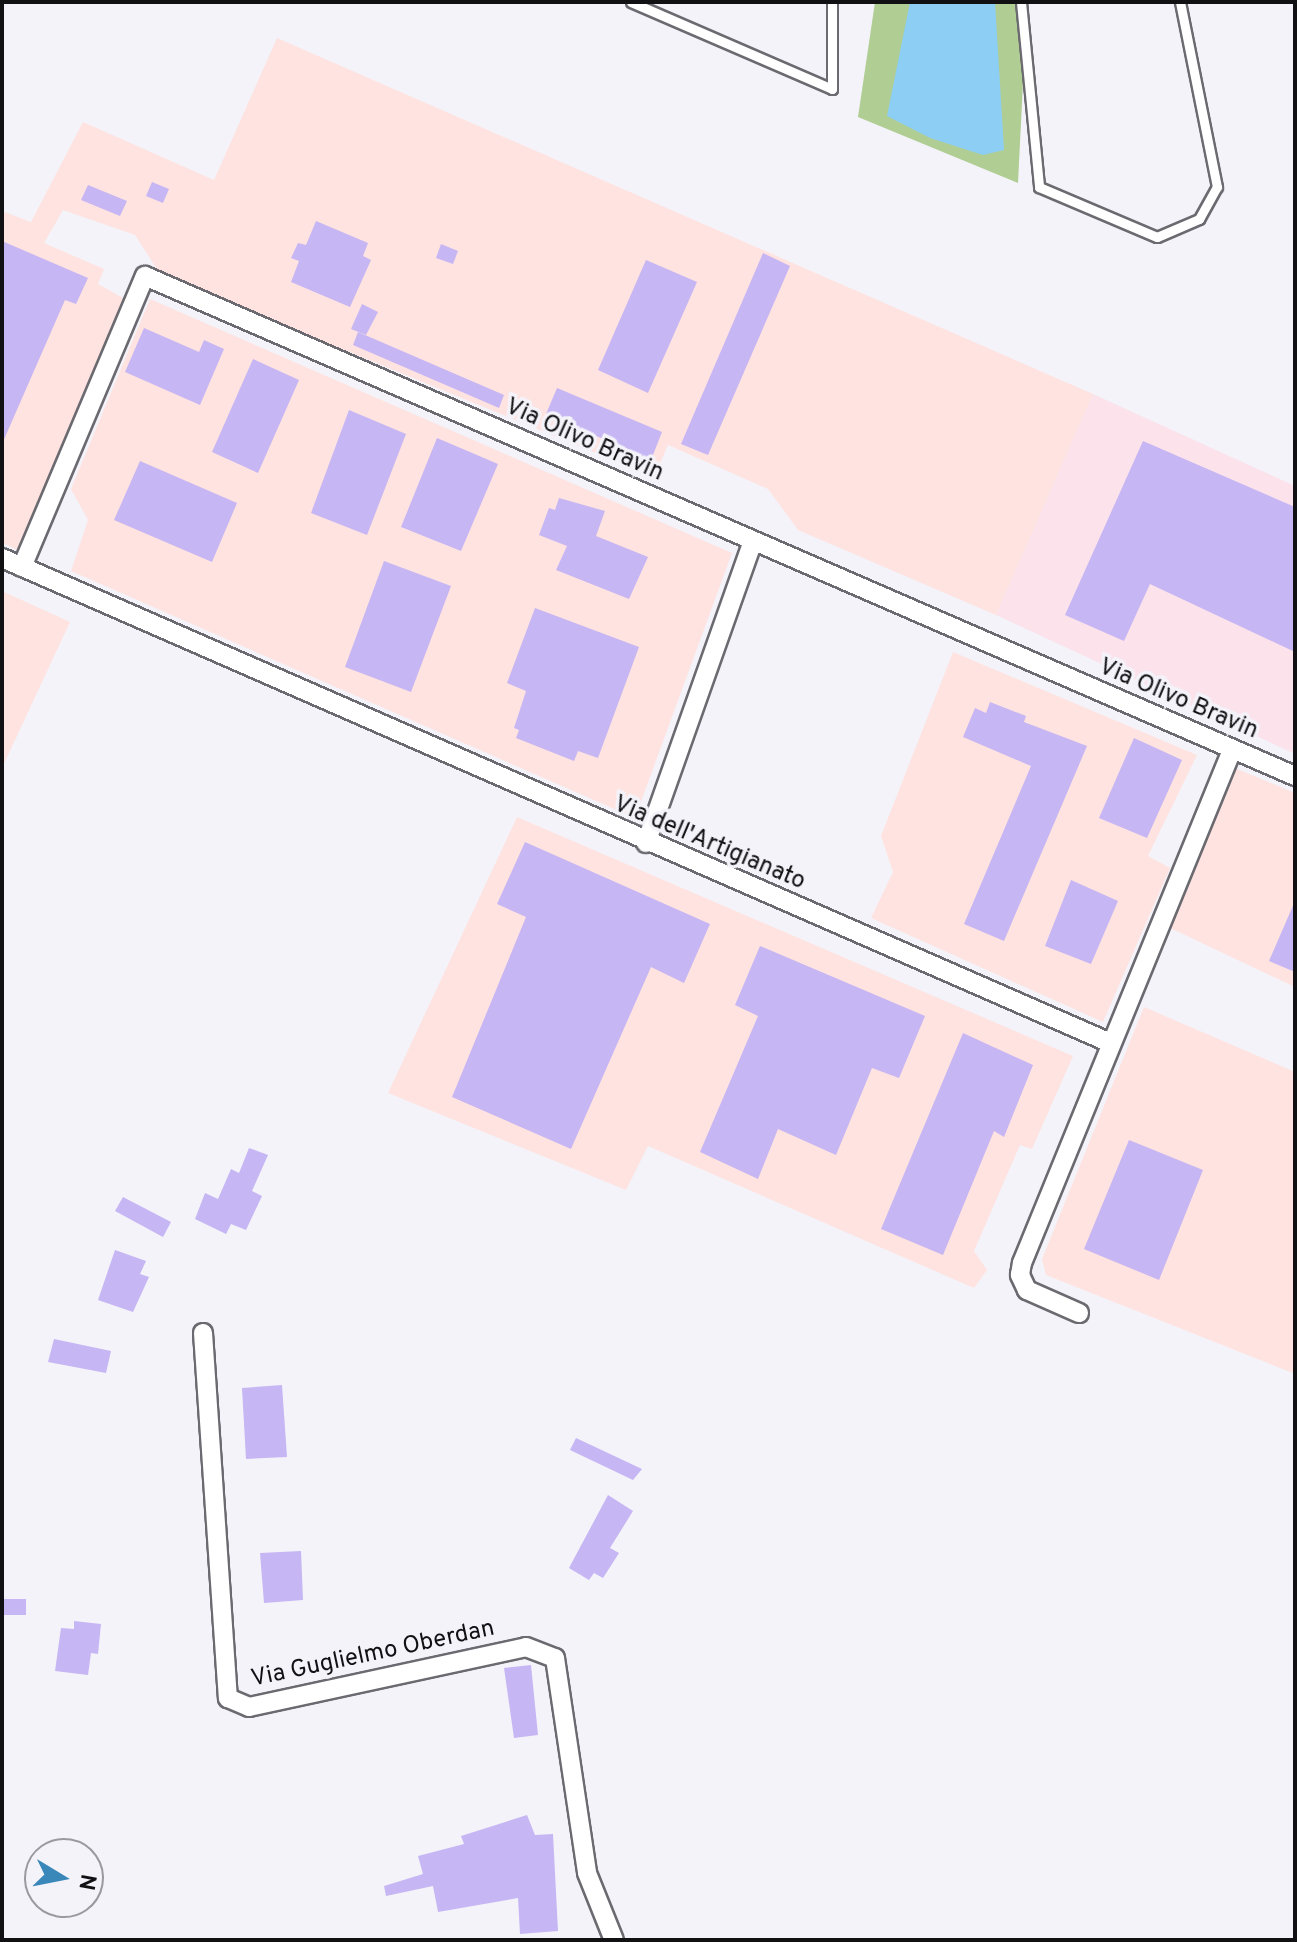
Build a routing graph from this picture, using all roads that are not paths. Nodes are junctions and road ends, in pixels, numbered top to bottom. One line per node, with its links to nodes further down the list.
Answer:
1 (631, 2): 2 (lane)
2 (832, 2)
3 (1021, 2): 4 (lane)
4 (1180, 2)
5 (753, 541): 7 (street, Via Olivo Bravin); 8 (street, Via Olivo Bravin); 10 (street)
6 (2, 558): 7 (street, Via dell'Artigianato)
7 (22, 567): 10 (street, Via dell'Artigianato)
8 (1232, 750): 9 (street, Via Olivo Bravin); 11 (street)
9 (1295, 776)
10 (646, 843): 11 (street, Via dell'Artigianato)
11 (1108, 1042): 12 (street)
12 (1079, 1313)
13 (203, 1333): 14 (street, Via Guglielmo Oberdan)
14 (614, 1940)

